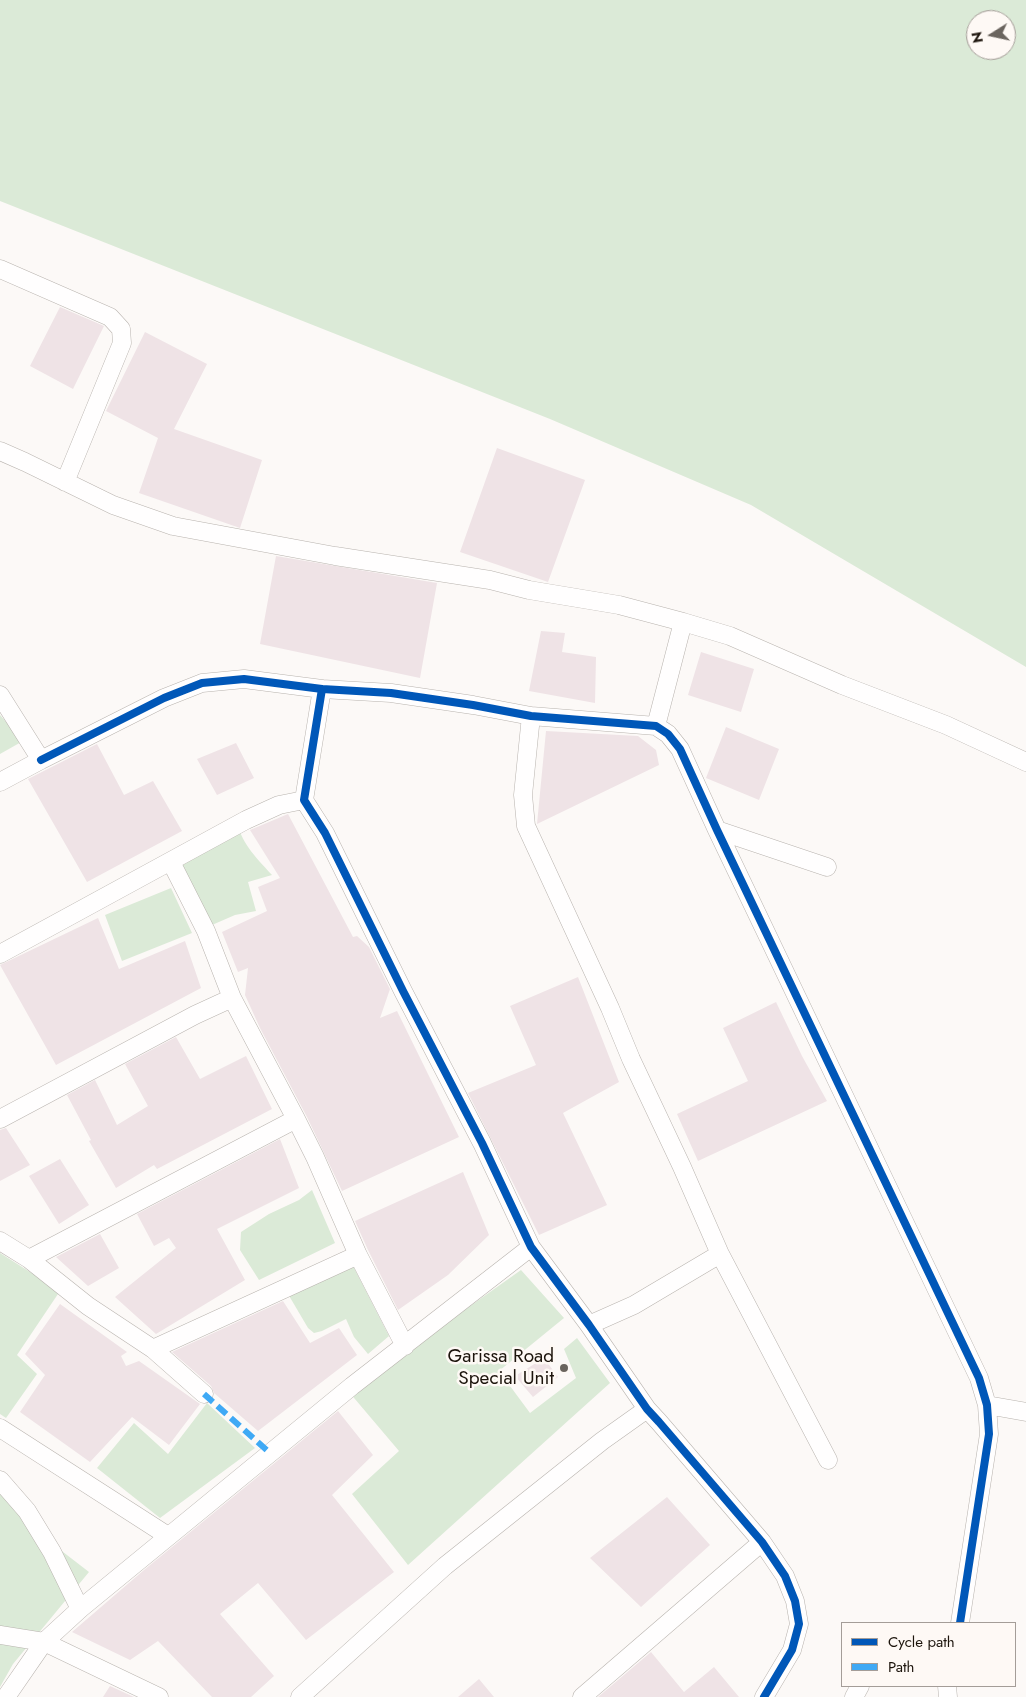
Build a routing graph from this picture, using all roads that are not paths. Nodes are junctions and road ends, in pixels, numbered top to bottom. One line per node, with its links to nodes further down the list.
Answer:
1 (0, 268): 3 (street)
2 (0, 451): 3 (street)
3 (65, 482): 4 (street)
4 (683, 622): 8 (street); 10 (street)
5 (322, 689): 7 (street); 9 (street); 12 (street)
6 (0, 695): 9 (street)
7 (531, 716): 8 (street); 22 (street)
8 (656, 726): 13 (street)
9 (41, 760): 11 (street)
10 (1026, 762)
11 (0, 782)
12 (304, 800): 14 (street); 21 (street)
13 (717, 830): 15 (street); 29 (street)
14 (171, 862): 16 (street); 17 (street)
15 (827, 868)
16 (0, 954)
17 (232, 998): 18 (street); 19 (street)
18 (0, 1119)
19 (296, 1120): 23 (street); 24 (street)
20 (0, 1241): 24 (street)
21 (531, 1247): 25 (street); 26 (street)
22 (720, 1254): 25 (street); 33 (street)
23 (358, 1255): 26 (street); 27 (street)
24 (29, 1259): 27 (street)
25 (590, 1325): 30 (street)
26 (405, 1346): 35 (street)
27 (153, 1349): 28 (street)
28 (204, 1394)
29 (987, 1404): 31 (street); 38 (street)
30 (647, 1409): 36 (street); 43 (street)
31 (1026, 1412)
32 (0, 1428): 35 (street)
33 (828, 1460)
34 (0, 1480): 37 (street)
35 (168, 1536): 37 (street)
36 (762, 1542): 44 (street); 45 (street)
37 (80, 1609): 40 (street)
38 (960, 1622)
39 (0, 1635): 40 (street)
40 (44, 1642): 41 (street); 42 (street)
41 (6, 1697)
42 (159, 1697)
43 (300, 1697)
44 (582, 1697)
45 (764, 1697)

